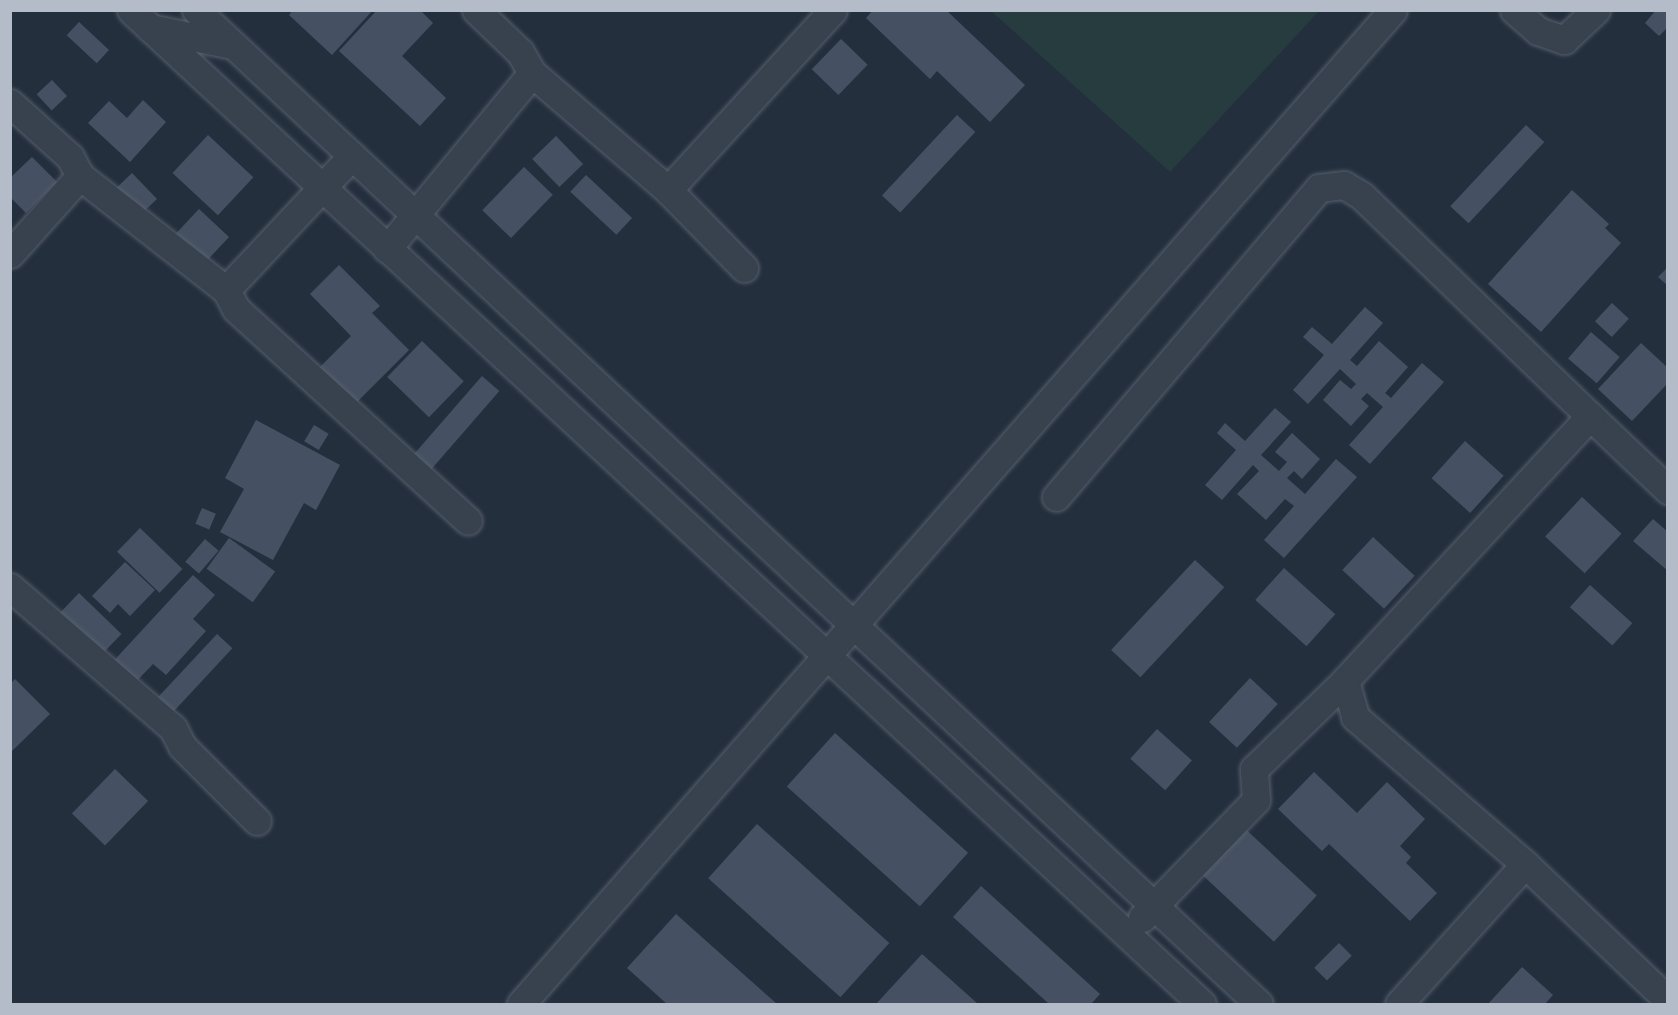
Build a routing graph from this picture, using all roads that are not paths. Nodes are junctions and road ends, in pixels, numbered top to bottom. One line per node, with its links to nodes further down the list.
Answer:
1 (196, 10): 8 (street)
2 (476, 10): 9 (street)
3 (833, 10): 14 (street)
4 (1393, 10): 25 (street)
5 (1514, 10): 6 (street)
6 (1596, 10)
7 (140, 19): 8 (street); 13 (street)
8 (232, 45): 11 (street)
9 (532, 73): 14 (street); 15 (street)
10 (10, 103): 12 (street)
11 (352, 156): 13 (street); 15 (street)
12 (80, 177): 17 (street); 19 (street)
13 (323, 189): 16 (street); 19 (street)
14 (668, 190): 18 (street)
15 (414, 214): 16 (street); 25 (street)
16 (387, 249): 26 (street)
17 (10, 254)
18 (744, 268)
19 (226, 290): 23 (street)
20 (1590, 416): 21 (street); 22 (street); 27 (street)
21 (1668, 490)
22 (1056, 496)
23 (468, 521)
24 (10, 587): 28 (street)
25 (851, 623): 26 (street); 30 (street)
26 (825, 654): 31 (street); 33 (street)
27 (1345, 681): 29 (street); 30 (street)
28 (258, 821)
29 (1525, 864): 32 (street); 36 (street)
30 (1154, 906): 31 (street); 35 (street)
31 (1127, 934): 34 (street)
32 (1668, 1000)
33 (521, 1005)
34 (1202, 1005)
35 (1259, 1005)
36 (1400, 1005)

